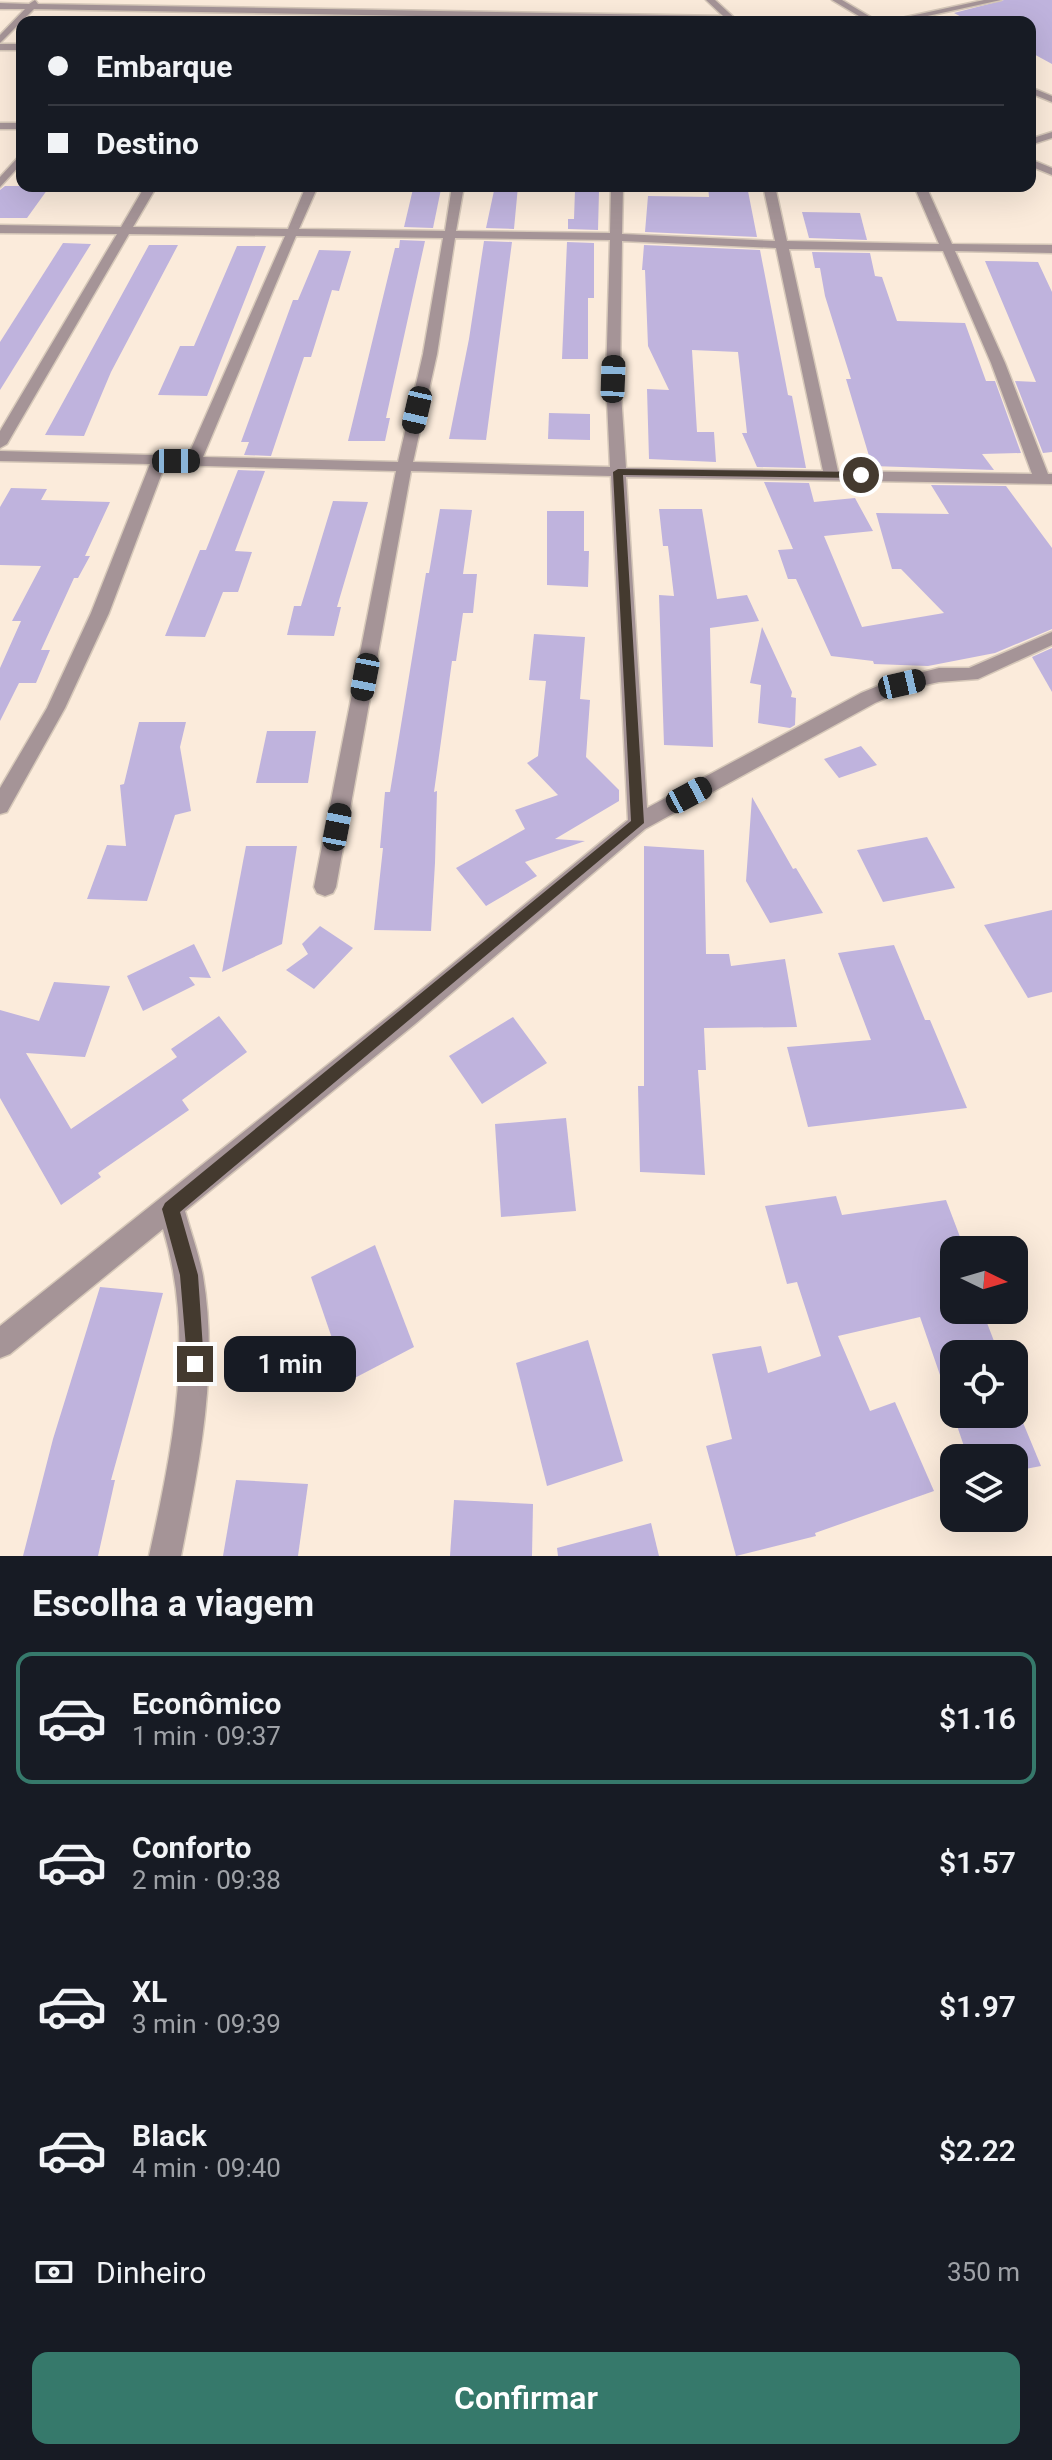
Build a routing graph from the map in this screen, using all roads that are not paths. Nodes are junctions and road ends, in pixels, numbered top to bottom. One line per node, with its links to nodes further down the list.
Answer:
1 (710, 0): 7 (street)
2 (836, 0): 8 (street)
3 (996, 0): 9 (street)
4 (32, 6): 5 (street); 6 (street)
5 (0, 8)
6 (239, 16)
7 (728, 16)
8 (864, 16)
9 (917, 16)
10 (16, 23): 11 (street)
11 (0, 40)
12 (16, 164): 13 (street)
13 (0, 184)
14 (147, 192): 21 (street)
15 (309, 192): 22 (street)
16 (457, 192): 23 (street)
17 (617, 192): 24 (street)
18 (770, 192): 25 (street)
19 (923, 192): 26 (street)
20 (0, 229): 21 (street)
21 (124, 230): 22 (street); 28 (street)
22 (292, 232): 23 (street); 31 (street)
23 (448, 235): 24 (street); 32 (street)
24 (617, 237): 25 (street); 33 (street)
25 (783, 245): 26 (street); 34 (street)
26 (949, 246): 27 (street); 35 (street)
27 (1052, 249)
28 (0, 444)
29 (0, 456): 30 (street)
30 (159, 461): 31 (street); 37 (street)
31 (194, 461): 32 (street)
32 (404, 467): 33 (street); 39 (street)
33 (618, 472): 34 (street); 38 (street)
34 (831, 474): 35 (street)
35 (1047, 479)
36 (1052, 638): 38 (street)
37 (0, 806)
38 (638, 823): 40 (street)
39 (325, 887)
40 (171, 1209): 41 (street); 42 (street)
41 (0, 1344)
42 (165, 1556)

